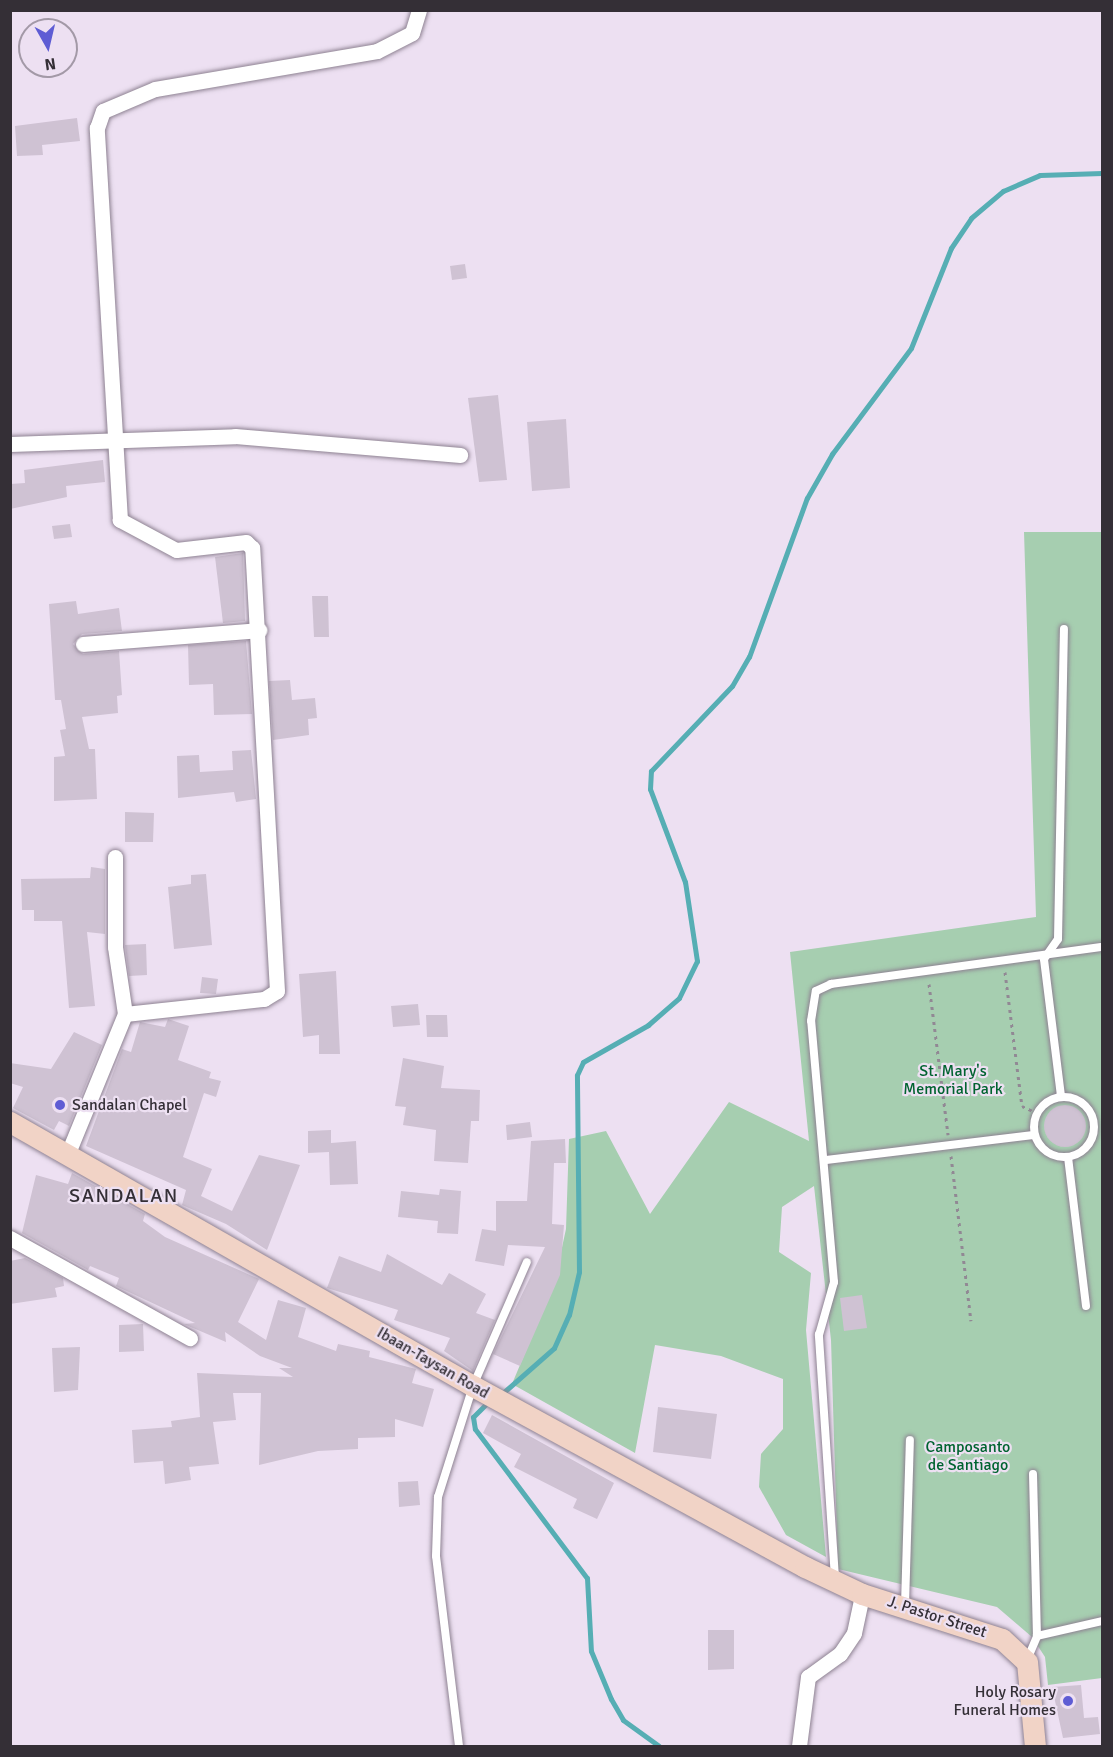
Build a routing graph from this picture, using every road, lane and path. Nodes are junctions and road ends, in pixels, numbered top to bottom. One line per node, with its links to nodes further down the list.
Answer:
1 (419, 10): 2 (street)
2 (115, 438): 3 (street); 4 (street); 6 (street)
3 (10, 444)
4 (460, 455)
5 (1064, 629): 10 (lane)
6 (259, 630): 7 (street); 12 (street)
7 (83, 644)
8 (115, 857): 12 (street)
9 (1102, 947): 10 (lane)
10 (1044, 959): 11 (lane); 13 (lane)
11 (1004, 964): 14 (path); 20 (lane)
12 (125, 1014): 18 (street)
13 (1061, 1096): 14 (lane); 16 (lane)
14 (1036, 1113): 17 (lane)
15 (10, 1122): 18 (main road, Ibaan-Taysan Road)
16 (1099, 1126): 19 (lane)
17 (1034, 1135): 19 (lane); 20 (lane)
18 (68, 1153): 25 (main road, Ibaan-Taysan Road)
19 (1068, 1157): 23 (lane)
20 (826, 1160): 28 (lane)
21 (10, 1238): 24 (street)
22 (527, 1262): 25 (lane)
23 (1086, 1306)
24 (190, 1338)
25 (473, 1386): 28 (main road, Ibaan-Taysan Road); 34 (lane)
26 (910, 1440): 30 (lane)
27 (1033, 1474): 32 (lane)
28 (835, 1582): 29 (main road, Ibaan-Taysan Road)
29 (862, 1594): 30 (main road, J. Pastor Street); 35 (street)
30 (904, 1606): 33 (main road, J. Pastor Street)
31 (1102, 1622): 32 (lane)
32 (1038, 1636): 33 (lane)
33 (1027, 1662): 36 (main road)
34 (459, 1746)
35 (799, 1746)
36 (1035, 1746)

